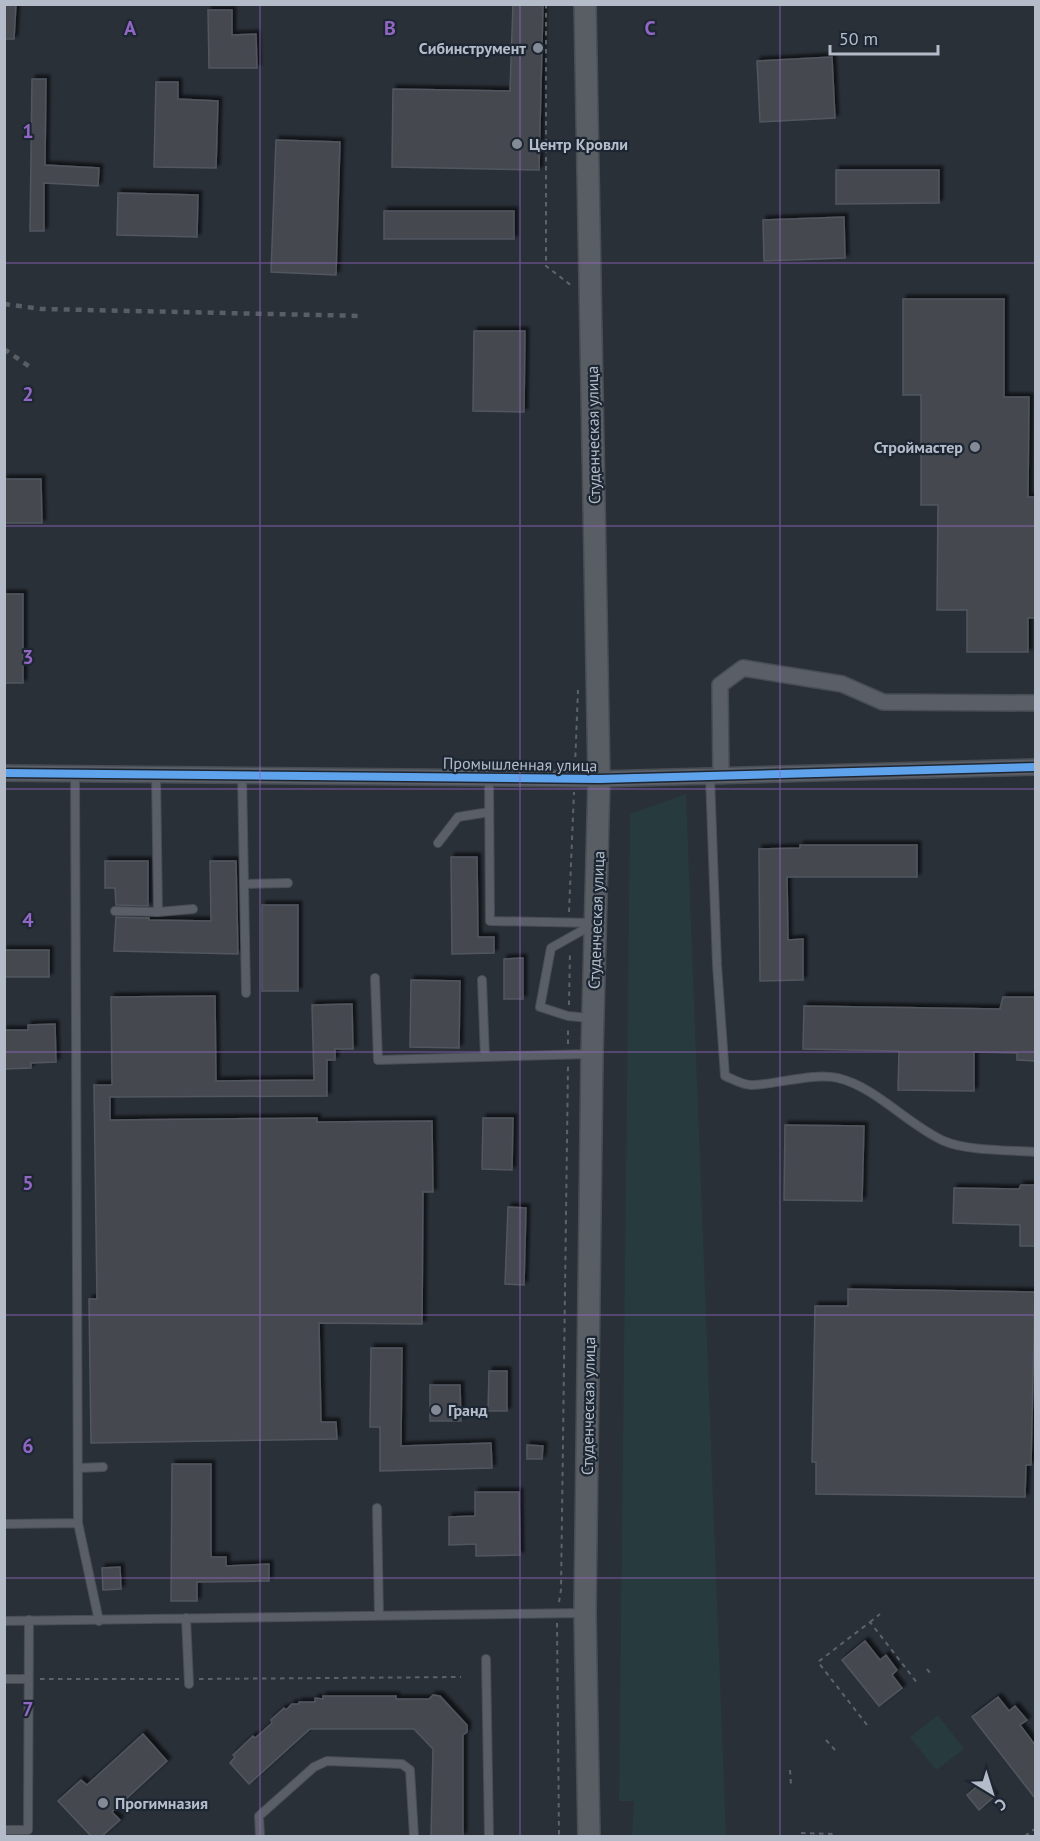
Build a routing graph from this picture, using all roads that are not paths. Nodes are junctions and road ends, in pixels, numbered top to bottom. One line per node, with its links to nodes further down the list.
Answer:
1 (585, 4): 10 (main road, Студенческая улица)
2 (1035, 703): 8 (street)
3 (1035, 767): 8 (street, Промышленная улица)
4 (4, 773): 5 (street, Промышленная улица)
5 (75, 774): 6 (street, Промышленная улица); 27 (lane)
6 (156, 774): 7 (street, Промышленная улица); 17 (lane)
7 (242, 774): 9 (street, Промышленная улица); 14 (lane)
8 (715, 776): 10 (street, Промышленная улица); 25 (lane)
9 (489, 778): 10 (street, Промышленная улица); 11 (lane)
10 (599, 779): 18 (main road, Студенческая улица)
11 (489, 812): 12 (lane); 18 (lane)
12 (438, 843)
13 (288, 883): 14 (lane)
14 (244, 884): 21 (lane)
15 (193, 909): 17 (lane)
16 (115, 911): 17 (lane)
17 (158, 912)
18 (596, 923): 22 (main road, Студенческая улица); 22 (lane)
19 (375, 978): 24 (lane)
20 (482, 980): 24 (lane)
21 (246, 993)
22 (593, 1018): 23 (main road, Студенческая улица)
23 (592, 1054): 24 (lane); 31 (main road, Студенческая улица)
24 (485, 1057)
25 (1035, 1152)
26 (103, 1467): 27 (lane)
27 (79, 1468): 29 (lane)
28 (377, 1508): 32 (lane)
29 (78, 1523): 30 (lane); 36 (lane)
30 (4, 1524)
31 (585, 1613): 32 (lane); 45 (main road, Студенческая улица)
32 (379, 1616): 33 (lane)
33 (186, 1618): 36 (lane); 40 (lane)
34 (29, 1620): 35 (lane); 36 (lane); 38 (lane)
35 (4, 1621)
36 (99, 1621)
37 (486, 1659): 44 (lane)
38 (28, 1678): 39 (lane); 41 (lane)
39 (4, 1679)
40 (188, 1682)
41 (4, 1830)
42 (260, 1836): 43 (lane)
43 (414, 1836)
44 (489, 1836)
45 (589, 1836)

